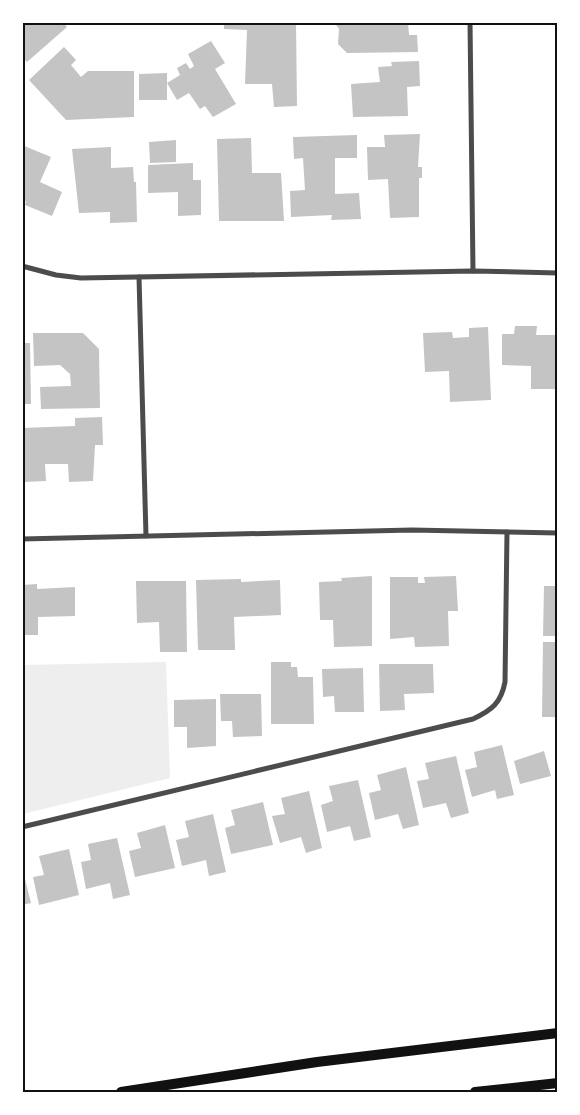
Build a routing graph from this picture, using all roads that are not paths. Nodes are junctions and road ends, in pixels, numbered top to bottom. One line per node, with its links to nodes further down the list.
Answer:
1 (470, 22): 3 (street)
2 (22, 266): 5 (street)
3 (473, 271): 4 (street); 5 (street)
4 (558, 273)
5 (139, 277): 8 (street)
6 (507, 532): 7 (street); 8 (street); 10 (street)
7 (558, 534)
8 (146, 536): 9 (street)
9 (22, 539)
10 (22, 827)
11 (558, 1033): 13 (main road)
12 (558, 1083): 14 (main road)
13 (121, 1092)
14 (475, 1092)

